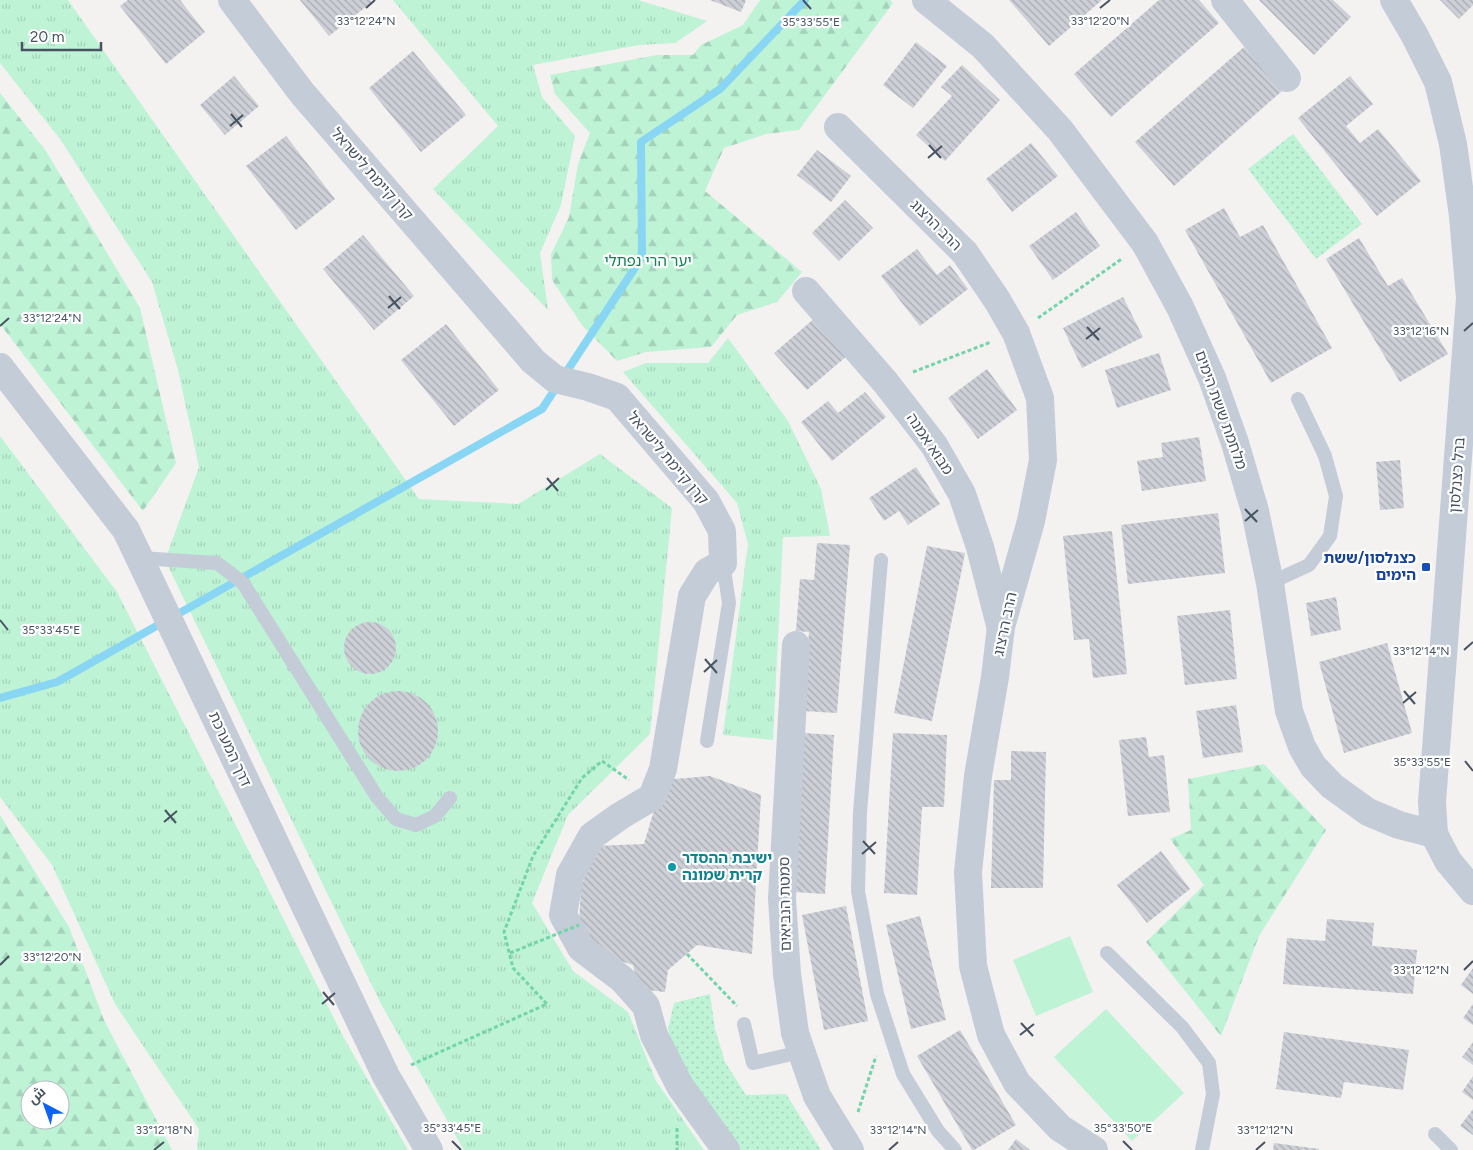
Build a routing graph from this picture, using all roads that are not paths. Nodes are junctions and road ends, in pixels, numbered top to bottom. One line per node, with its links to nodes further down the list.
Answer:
1 (232, 0): 12 (street, קרן קיימת לישראל)
2 (926, 0): 13 (street, מלחמת ששת הימים)
3 (1226, 0): 5 (street)
4 (1394, 0): 18 (street, ברל כצנלסון)
5 (1286, 78)
6 (838, 127): 14 (street, הרב הרצוג)
7 (806, 291): 14 (street, מבוא אמנה)
8 (0, 367): 10 (street, דרך המערכת)
9 (1298, 399): 13 (lane)
10 (140, 558): 17 (lane); 25 (street, דרך המערכת)
11 (881, 560): 27 (lane)
12 (723, 563): 16 (lane); 26 (street)
13 (1270, 583): 18 (street, מלחמת ששת הימים)
14 (1001, 627): 28 (street, הרב הרצוג)
15 (796, 646): 22 (street, סמטת הנביאים)
16 (707, 741)
17 (450, 798)
18 (1434, 834): 19 (street, ברל כצנלסון)
19 (1473, 891)
20 (1107, 953): 29 (lane)
21 (744, 1024): 22 (lane)
22 (801, 1052): 24 (street, סמטת הנביאים)
23 (1435, 1134): 30 (lane)
24 (849, 1148)
25 (428, 1150)
26 (726, 1150)
27 (955, 1150)
28 (1094, 1150)
29 (1202, 1150)
30 (1451, 1150)

